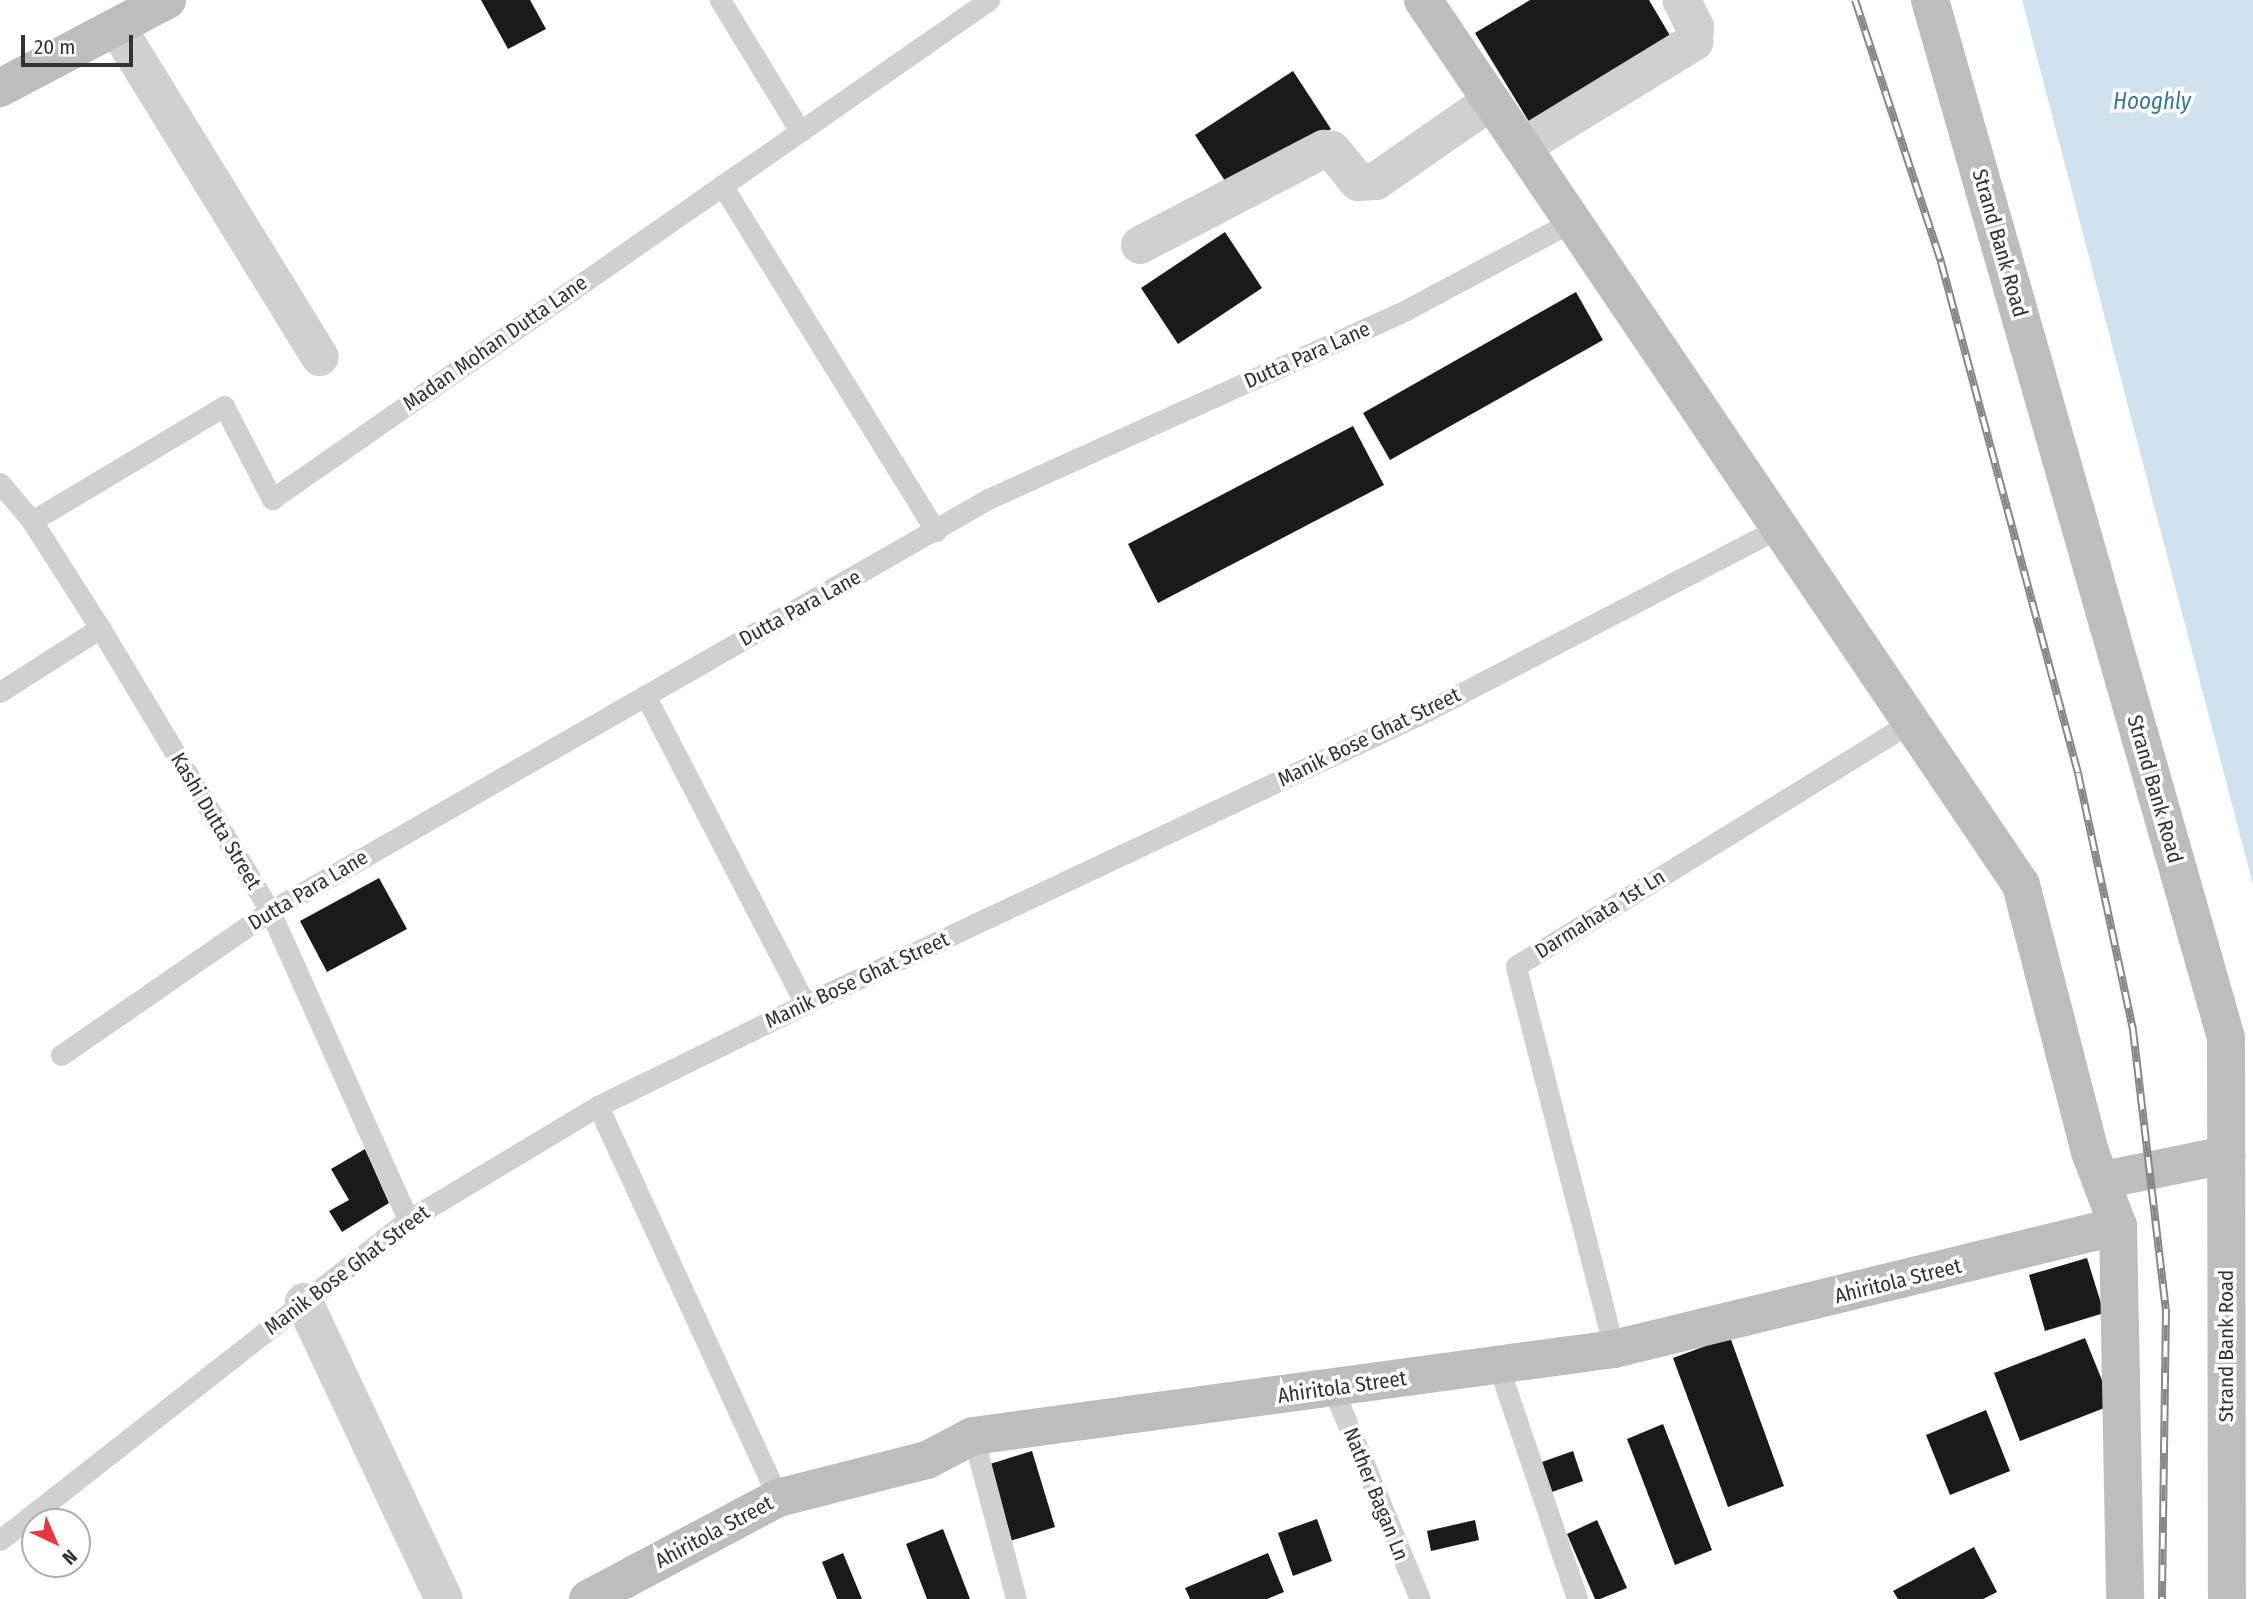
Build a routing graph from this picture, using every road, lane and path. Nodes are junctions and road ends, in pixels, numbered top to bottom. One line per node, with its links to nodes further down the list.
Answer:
1 (167, 0): 7 (main road)
2 (720, 0): 10 (lane)
3 (989, 0): 10 (lane, Madan Mohan Dutta Lane)
4 (1423, 0): 9 (main road)
5 (1681, 0): 11 (street)
6 (1930, 0): 28 (main road, Strand Bank Road)
7 (118, 29): 8 (main road); 15 (street)
8 (0, 88)
9 (1491, 101): 11 (main road); 14 (street)
10 (800, 131): 12 (lane, Madan Mohan Dutta Lane)
11 (1522, 147): 13 (main road)
12 (722, 185): 17 (lane, Madan Mohan Dutta Lane); 19 (lane)
13 (1573, 221): 18 (main road); 19 (lane, Dutta Para Lane)
14 (1140, 245)
15 (320, 357)
16 (0, 483): 17 (lane, Kashi Dutta Street)
17 (32, 521): 20 (lane, Kashi Dutta Street)
18 (1780, 527): 23 (main road); 25 (lane, Manik Bose Ghat Street)
19 (936, 531): 22 (lane, Dutta Para Lane)
20 (100, 628): 21 (lane); 24 (lane, Kashi Dutta Street)
21 (0, 692)
22 (645, 695): 24 (lane, Dutta Para Lane); 25 (lane)
23 (1913, 721): 29 (main road); 33 (lane, Darmahata 1st Ln)
24 (270, 911): 26 (lane, Dutta Para Lane); 30 (lane, Kashi Dutta Street)
25 (805, 1004): 27 (lane, Manik Bose Ghat Street)
26 (61, 1055)
27 (598, 1106): 30 (lane, Manik Bose Ghat Street); 37 (lane)
28 (2226, 1155): 29 (main road); 45 (main road, Strand Bank Road)
29 (2103, 1180): 31 (main road)
30 (408, 1220): 32 (lane, Manik Bose Ghat Street)
31 (2118, 1226): 33 (main road, Ahiritola Street); 44 (main road)
32 (304, 1302): 38 (lane, Manik Bose Ghat Street); 39 (street)
33 (1614, 1349): 34 (main road, Ahiritola Street)
34 (1498, 1365): 35 (main road, Ahiritola Street); 43 (lane)
35 (1333, 1389): 36 (main road, Ahiritola Street); 42 (lane, Nather Bagan Ln)
36 (973, 1436): 37 (main road, Ahiritola Street); 41 (lane)
37 (778, 1498): 40 (main road, Ahiritola Street)
38 (0, 1541)
39 (444, 1599)
40 (588, 1599)
41 (1016, 1599)
42 (1420, 1599)
43 (1577, 1599)
44 (2126, 1599)
45 (2227, 1599)

